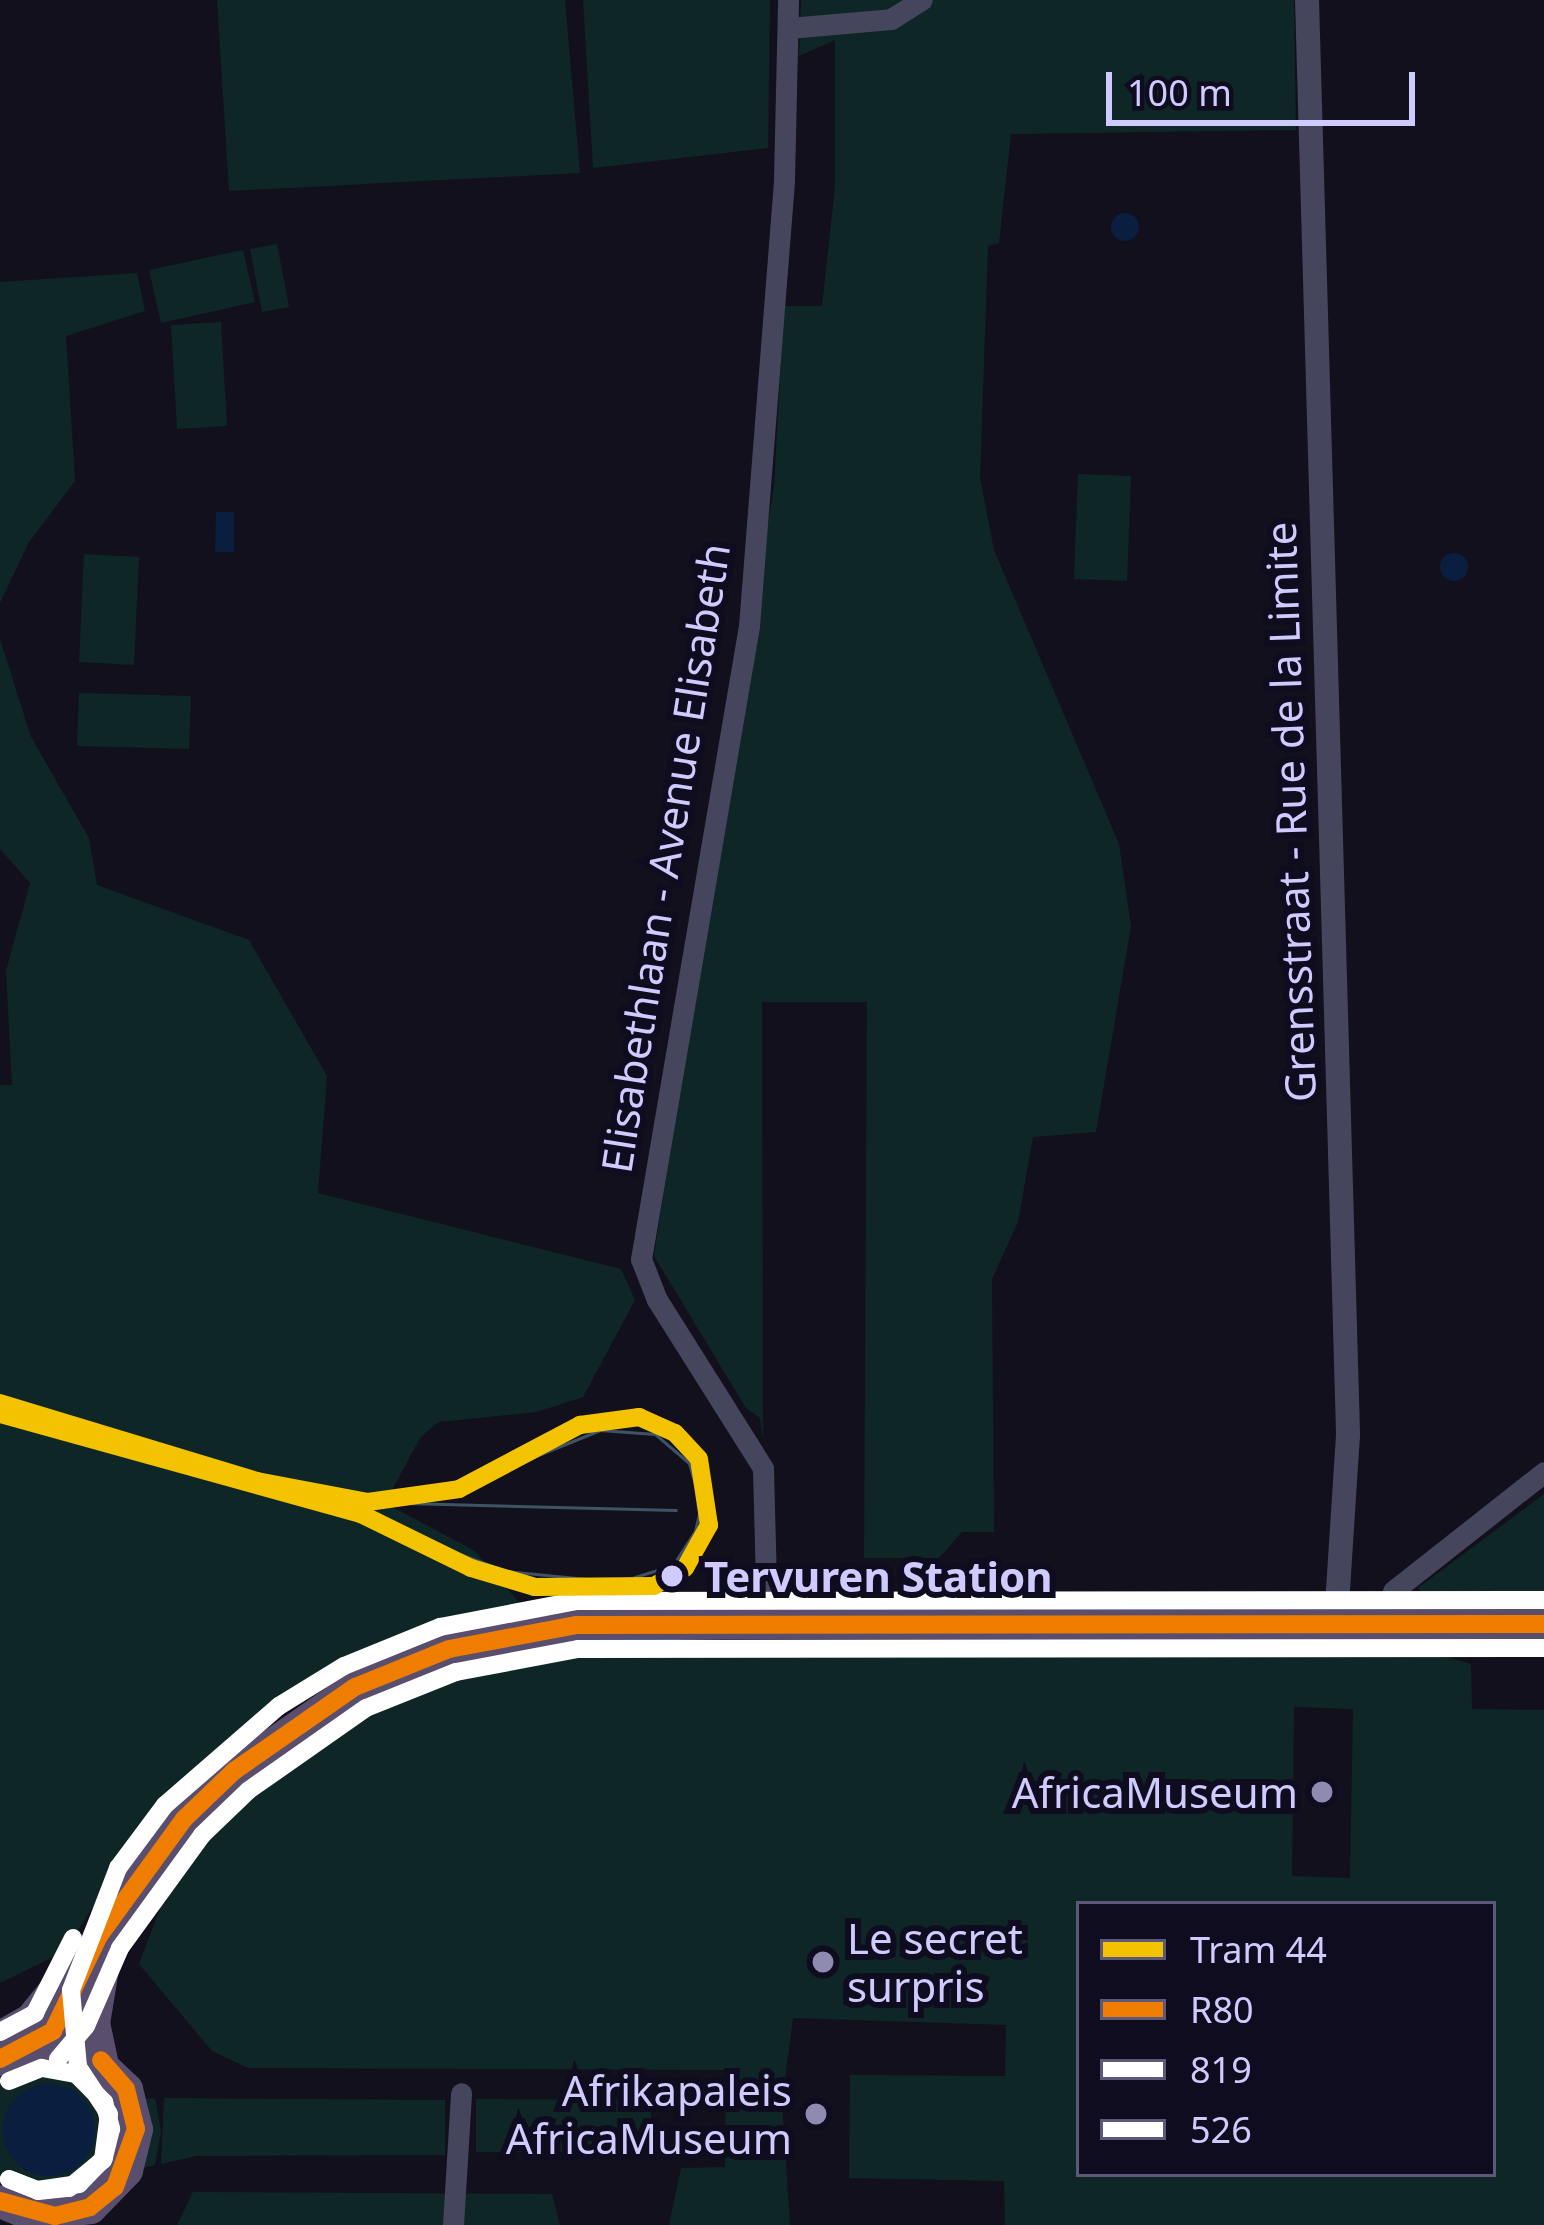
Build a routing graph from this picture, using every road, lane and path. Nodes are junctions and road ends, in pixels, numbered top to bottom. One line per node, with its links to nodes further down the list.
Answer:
1 (788, 0): 4 (street, Elisabethlaan - Avenue Elisabeth)
2 (921, 0): 4 (street)
3 (1306, 0): 7 (street, Grensstraat - Rue de la Limite)
4 (789, 28): 8 (street, Elisabethlaan - Avenue Elisabeth)
5 (1544, 1472): 6 (street)
6 (1393, 1592)
7 (1336, 1621): 8 (main road); 9 (main road)
8 (767, 1622): 10 (main road)
9 (1544, 1624)
10 (140, 1879): 11 (main road); 15 (main road)
11 (99, 1936): 12 (main road); 13 (main road)
12 (0, 2037)
13 (40, 2043): 14 (main road); 15 (main road)
14 (0, 2060)
15 (101, 2060): 18 (main road)
16 (461, 2092): 19 (street)
17 (12, 2211): 18 (main road)
18 (72, 2219)
19 (453, 2225)

